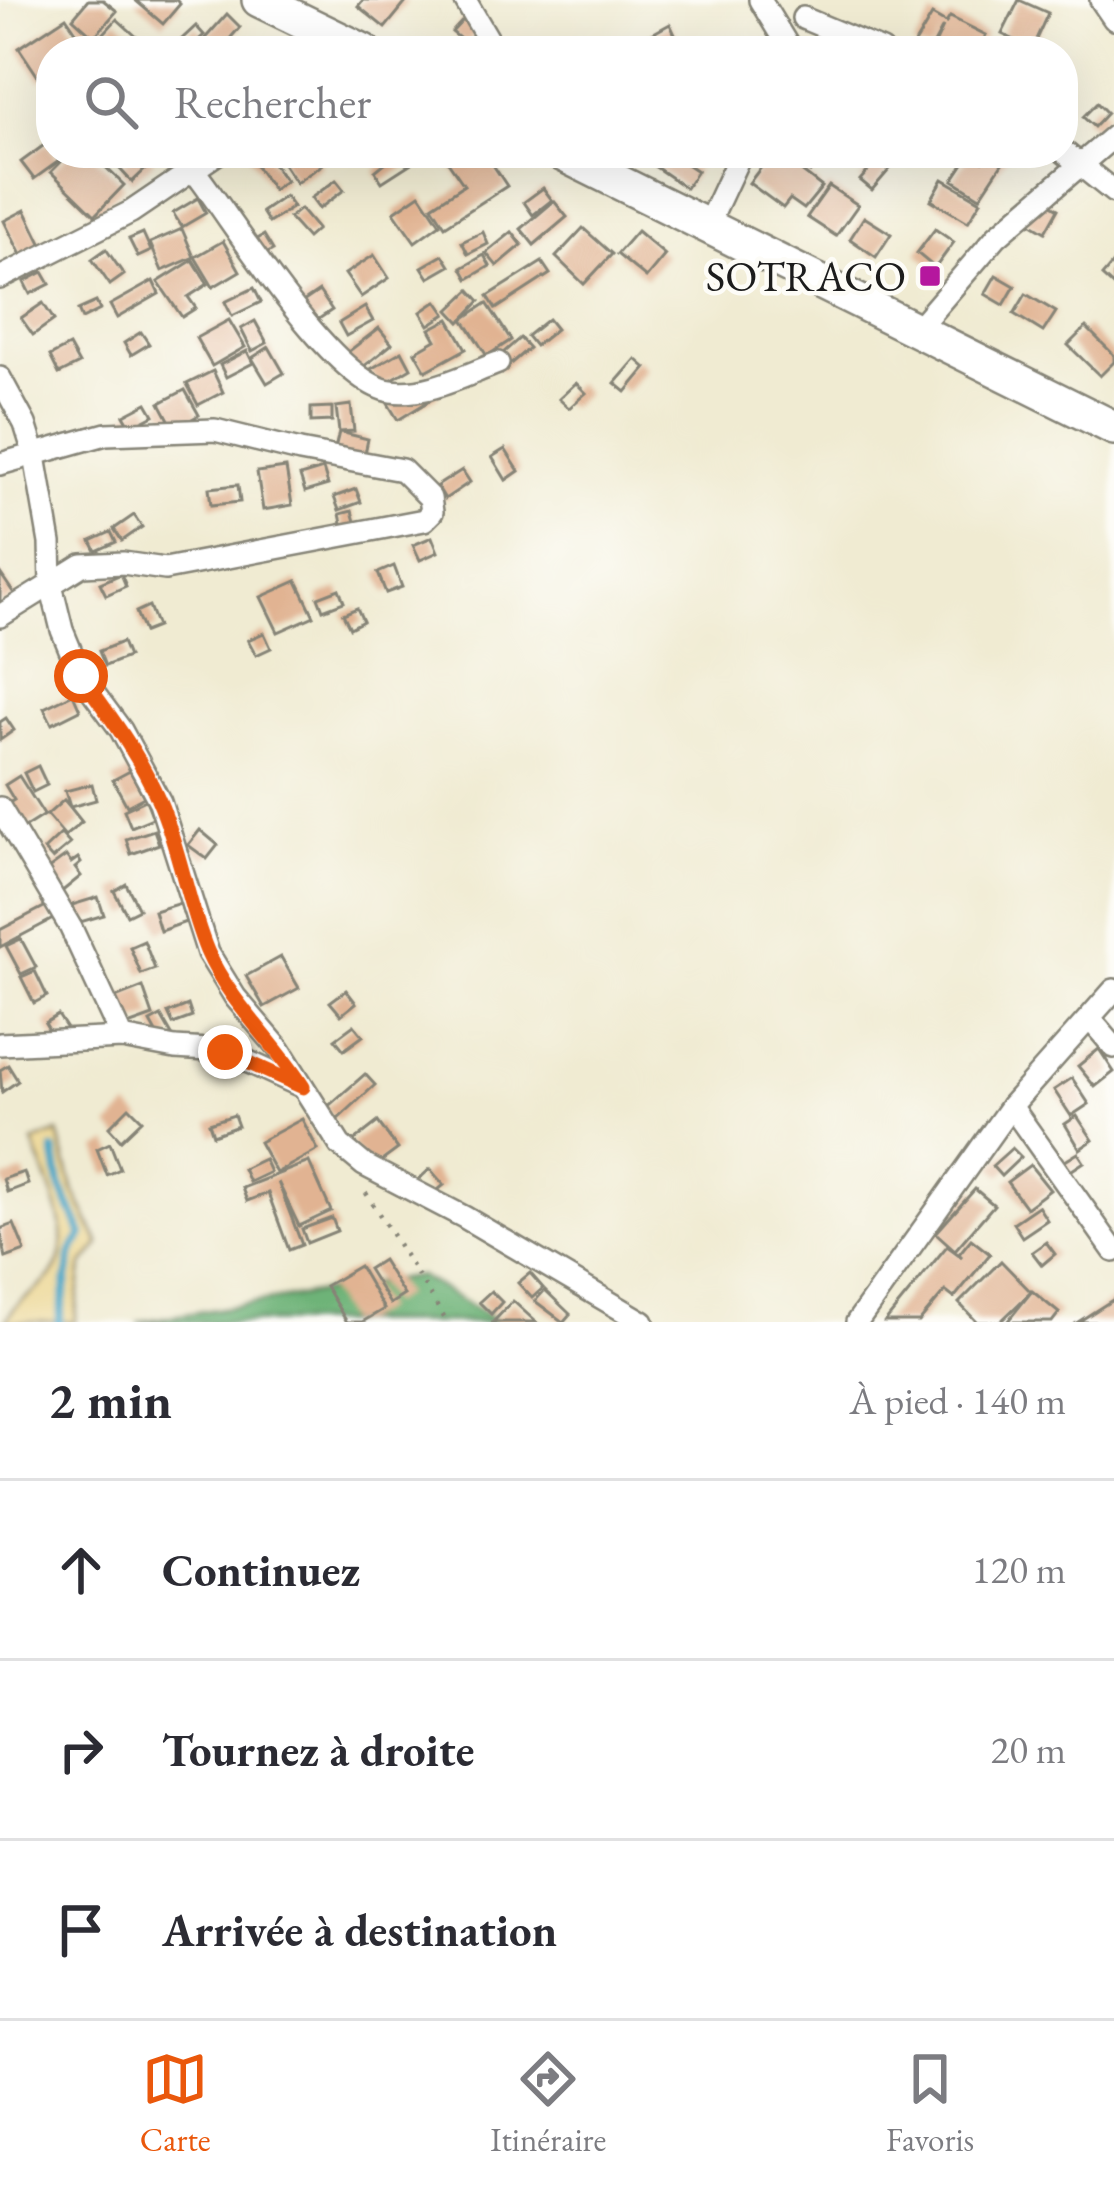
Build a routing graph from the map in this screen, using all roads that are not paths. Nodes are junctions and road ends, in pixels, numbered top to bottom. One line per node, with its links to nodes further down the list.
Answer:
1 (259, 0): 7 (street)
2 (465, 0): 8 (street)
3 (760, 0): 9 (street)
4 (1101, 0): 6 (street)
5 (808, 9): 10 (street)
6 (1114, 19)
7 (306, 36)
8 (486, 36)
9 (781, 36)
10 (856, 36)
11 (1114, 136): 12 (street)
12 (1078, 154)
13 (1078, 164): 19 (street)
14 (200, 168): 18 (street)
15 (591, 168): 20 (street)
16 (733, 168): 20 (street)
17 (1061, 168): 22 (street)
18 (195, 172): 21 (street); 23 (street)
19 (1114, 192)
20 (707, 224): 22 (street)
21 (0, 278)
22 (917, 329): 25 (street)
23 (498, 363)
24 (0, 378): 26 (street)
25 (1114, 428)
26 (35, 456): 27 (street); 28 (street); 28 (street)
27 (0, 464)
28 (51, 585): 29 (street); 36 (street)
29 (0, 616)
30 (0, 808): 33 (street)
31 (1114, 990): 32 (street)
32 (1090, 1019): 35 (street); 37 (street)
33 (122, 1037): 34 (street); 36 (street)
34 (0, 1044)
35 (1114, 1047)
36 (303, 1087): 39 (street)
37 (1011, 1106): 38 (street); 40 (street)
38 (1114, 1250)
39 (643, 1322)
40 (857, 1322)

